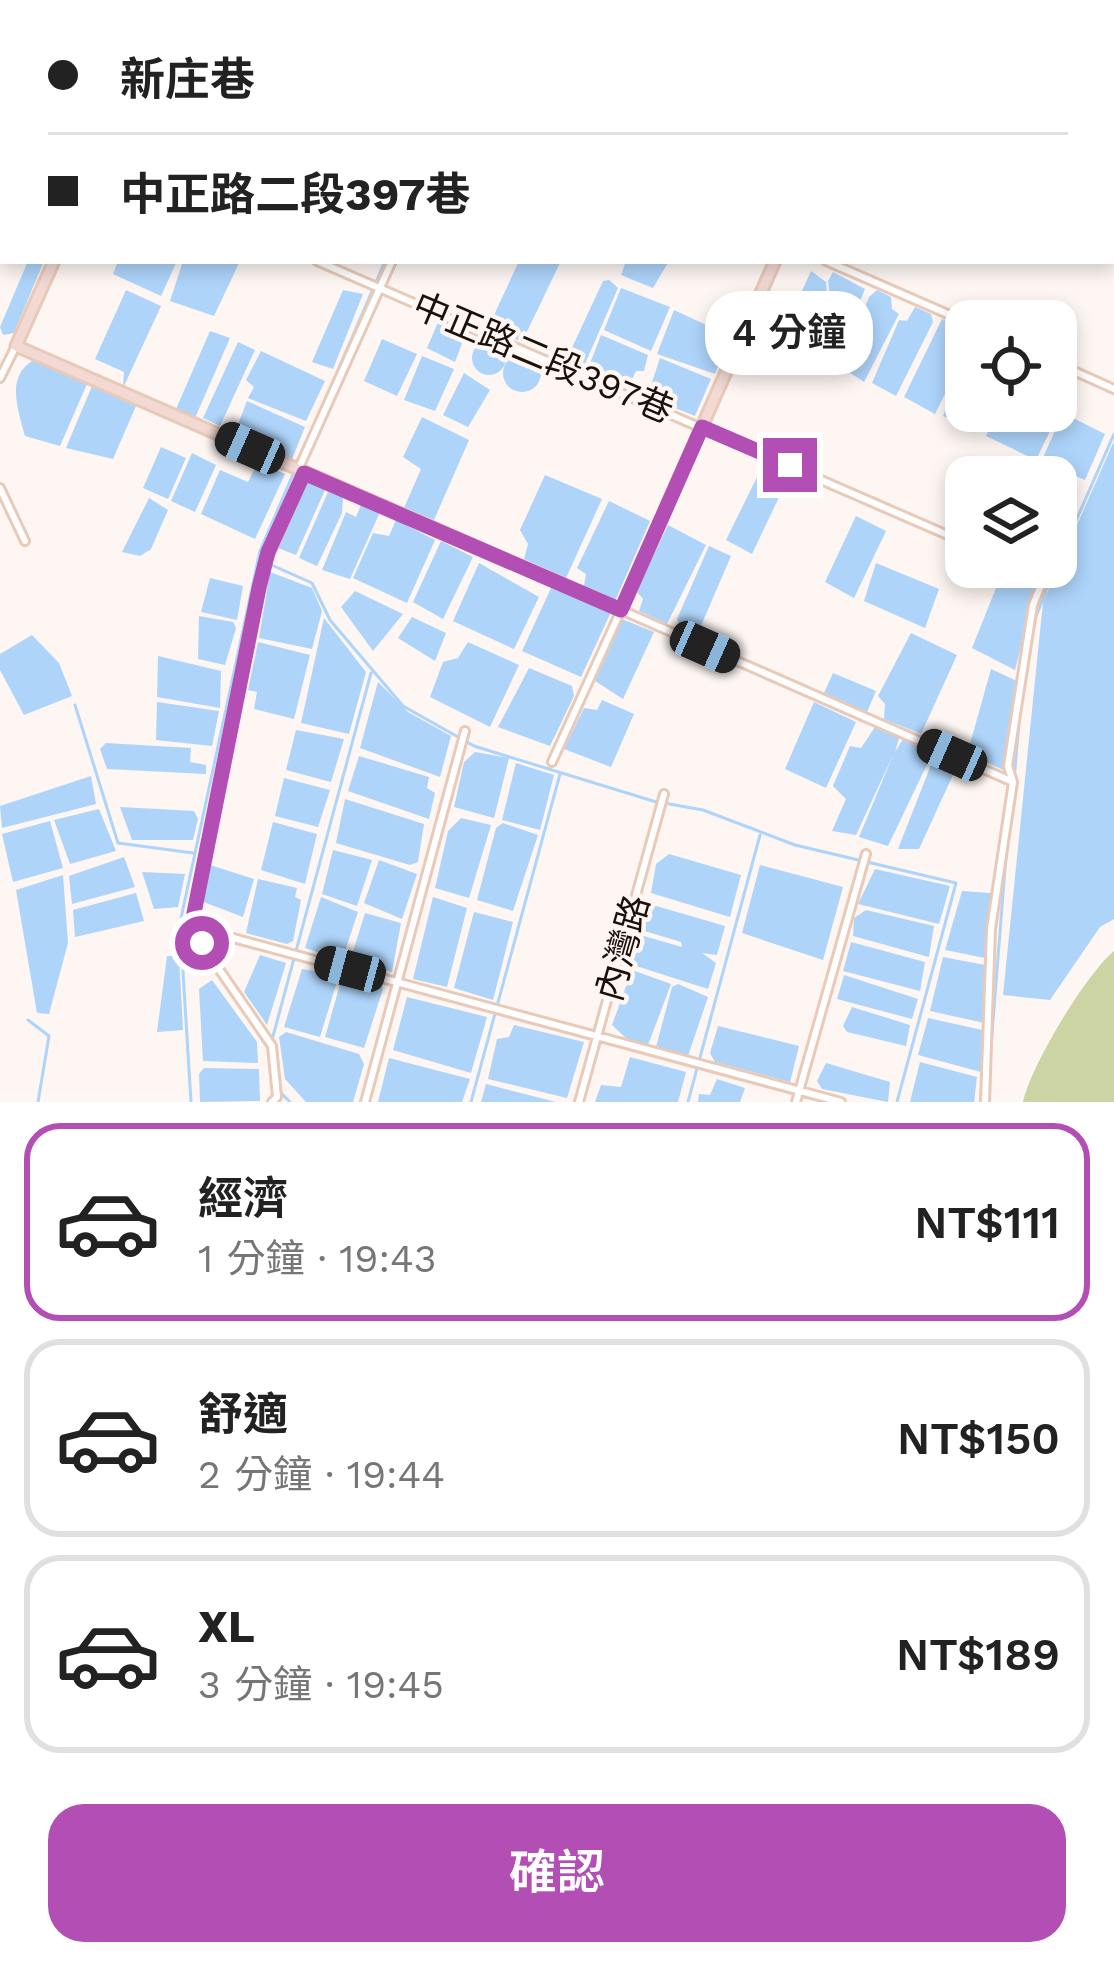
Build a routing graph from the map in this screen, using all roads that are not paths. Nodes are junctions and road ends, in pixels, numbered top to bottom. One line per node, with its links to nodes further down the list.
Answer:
1 (53, 264): 8 (street)
2 (324, 264): 6 (street, 中正路二段397巷)
3 (391, 264): 6 (street)
4 (774, 264): 12 (street, 中正路二段397巷)
5 (833, 264): 7 (street)
6 (380, 289): 12 (street, 中正路二段397巷); 13 (street)
7 (945, 313)
8 (16, 346): 10 (street); 13 (street)
9 (1077, 372): 11 (street)
10 (0, 378)
11 (1114, 389)
12 (702, 427): 15 (street, 中正路二段397巷); 18 (street, 中正路二段397巷)
13 (302, 472): 18 (street); 24 (street)
14 (0, 488): 16 (street)
15 (945, 534)
16 (25, 541)
17 (1040, 588): 21 (street)
18 (621, 610): 20 (street); 21 (street)
19 (465, 731): 25 (street)
20 (552, 762)
21 (1013, 782): 33 (street)
22 (664, 794): 26 (street, 內灣路)
23 (866, 854): 27 (street)
24 (196, 928): 25 (street); 28 (street)
25 (398, 982): 26 (street); 29 (street)
26 (598, 1034): 27 (street); 30 (street, 內灣路)
27 (800, 1090): 31 (street); 32 (street)
28 (272, 1102)
29 (365, 1102)
30 (579, 1102)
31 (796, 1102)
32 (842, 1102)
33 (985, 1102)

